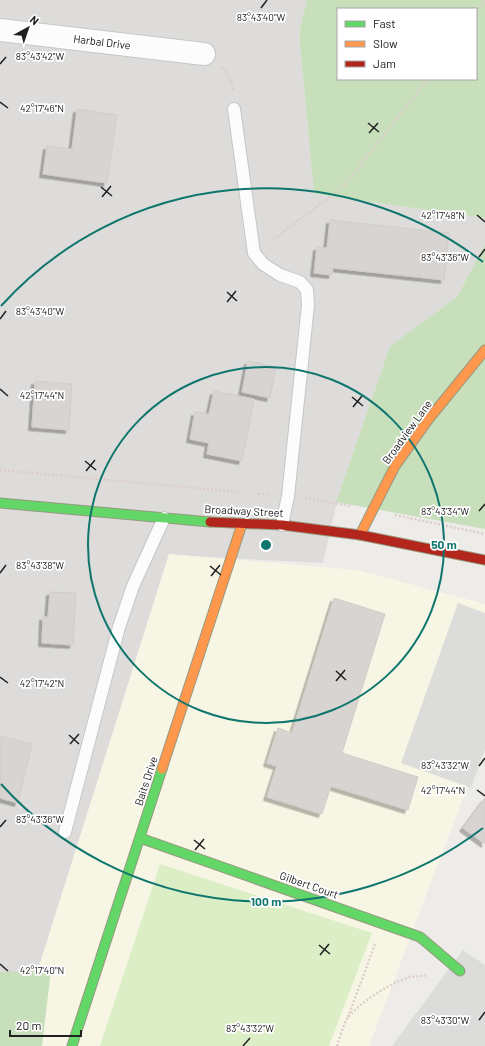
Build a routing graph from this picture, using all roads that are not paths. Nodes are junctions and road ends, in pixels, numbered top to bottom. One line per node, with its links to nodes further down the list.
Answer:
1 (0, 30): 2 (street, Harbal Drive)
2 (204, 54)
3 (234, 109): 8 (lane)
4 (485, 350): 9 (street, Broadview Lane)
5 (0, 503): 6 (street, Broadway Street)
6 (164, 518): 7 (street, Broadway Street); 11 (lane)
7 (242, 524): 8 (street, Broadway Street); 12 (street, Baits Drive)
8 (282, 525): 9 (street, Broadway Street)
9 (360, 535): 10 (street, Broadway Street)
10 (485, 560)
11 (65, 832)
12 (140, 838): 13 (street, Gilbert Court); 14 (street, Baits Drive)
13 (460, 971)
14 (72, 1046)

